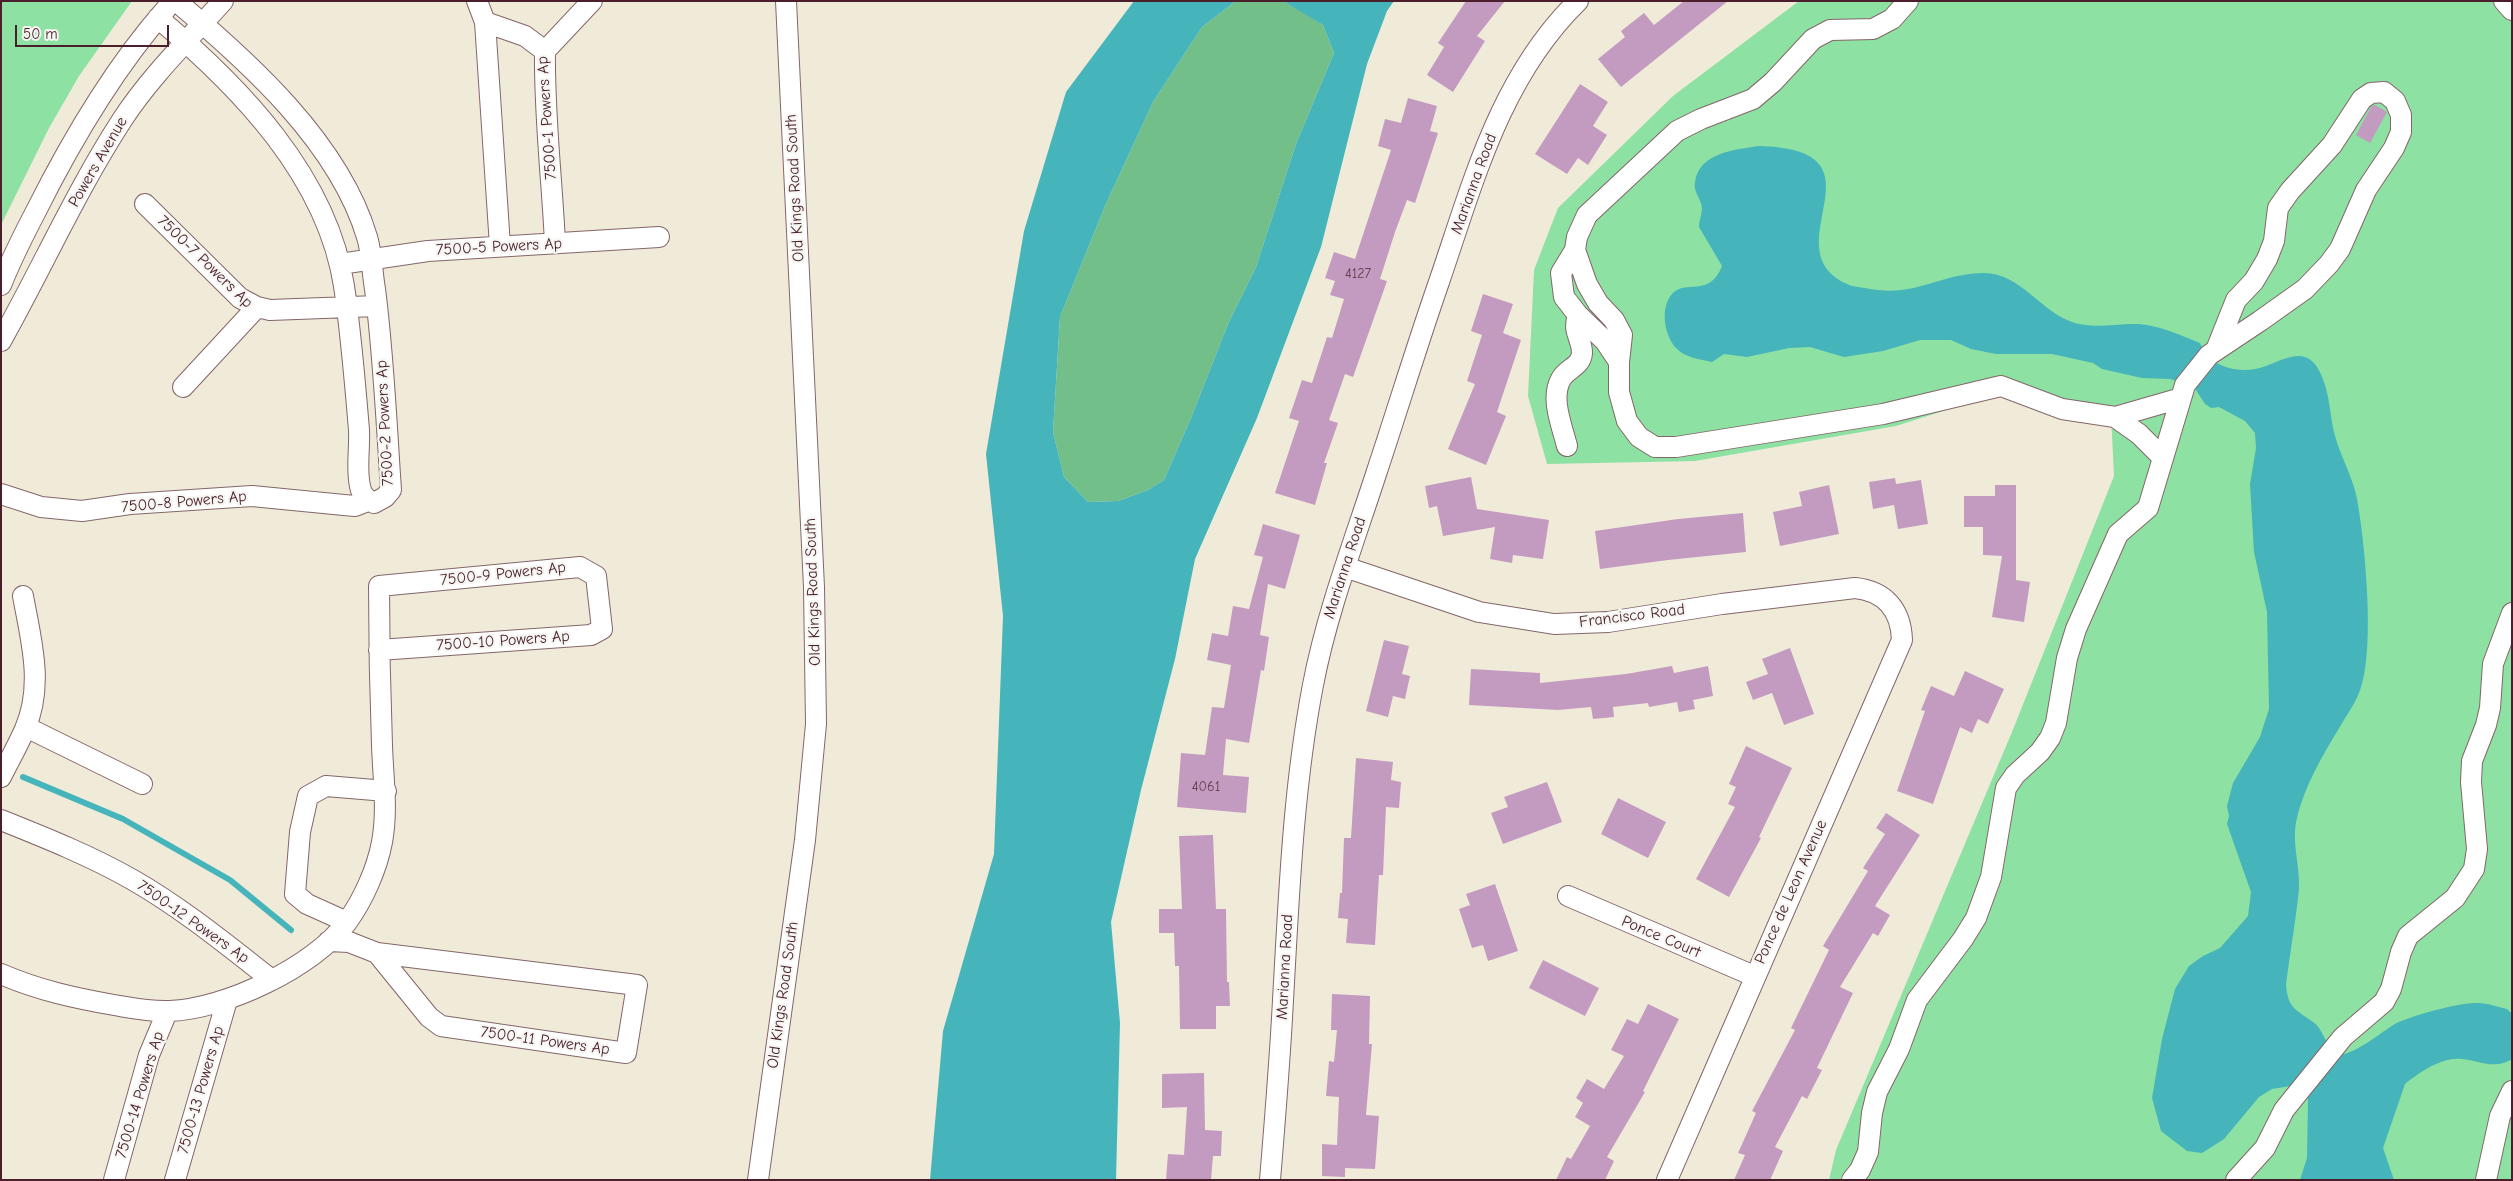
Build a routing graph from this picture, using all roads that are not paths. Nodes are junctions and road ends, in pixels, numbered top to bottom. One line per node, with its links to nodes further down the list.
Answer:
1 (174, 1): 10 (street, Powers Avenue); 12 (street, 7500-2 Powers Ap)
2 (222, 1): 12 (street, Powers Avenue)
3 (477, 1): 11 (street)
4 (592, 1): 14 (street)
5 (786, 1): 60 (street, Old Kings Road South)
6 (1578, 1): 37 (street, Marianna Road)
7 (1908, 1): 19 (street)
8 (2504, 1): 9 (street)
9 (2512, 10)
10 (158, 18): 13 (street, 7500-2 Powers Ap); 22 (street, Powers Avenue)
11 (485, 22): 14 (street, 7500-1 Powers Ap); 18 (street)
12 (202, 24): 13 (street, Powers Avenue); 20 (street, 7500-2 Powers Ap)
13 (186, 42): 21 (street, 7500-2 Powers Ap); 27 (street, Powers Avenue)
14 (545, 51): 17 (street, 7500-1 Powers Ap)
15 (145, 204): 25 (street, 7500-7 Powers Ap)
16 (659, 237): 17 (street, 7500-5 Powers Ap)
17 (555, 243): 18 (street, 7500-5 Powers Ap)
18 (500, 246): 20 (street, 7500-5 Powers Ap)
19 (1575, 250): 26 (street); 29 (street)
20 (371, 260): 21 (street, 7500-5 Powers Ap); 24 (street, 7500-2 Powers Ap)
21 (340, 264): 23 (street, 7500-2 Powers Ap)
22 (1, 285)
23 (347, 306): 24 (street); 25 (street); 36 (street, 7500-2 Powers Ap)
24 (377, 306): 36 (street, 7500-2 Powers Ap)
25 (256, 307): 30 (street, 7500-7 Powers Ap)
26 (1578, 316): 29 (street); 33 (street)
27 (1, 342)
28 (2212, 352): 28 (street); 31 (street)
29 (1619, 362): 32 (street)
30 (183, 387)
31 (2183, 392): 32 (street); 34 (street)
32 (2115, 417): 34 (street)
33 (1567, 446)
34 (2163, 458): 63 (street)
35 (1, 494): 36 (street, 7500-8 Powers Ap)
36 (368, 501)
37 (1345, 567): 40 (street, Francisco Road); 61 (street, Marianna Road)
38 (23, 596): 43 (street)
39 (600, 604): 42 (street, 7500-10 Powers Ap); 42 (street, 7500-9 Powers Ap)
40 (1893, 605): 53 (street, Ponce de Leon Avenue)
41 (2512, 612): 64 (street)
42 (379, 650): 46 (street)
43 (26, 728): 44 (street); 45 (street)
44 (1, 777)
45 (142, 784)
46 (386, 791): 49 (street); 49 (street)
47 (1, 820): 54 (street, 7500-12 Powers Ap)
48 (1568, 896): 53 (street, Ponce Court)
49 (347, 922): 50 (street)
50 (329, 941): 51 (street, 7500-11 Powers Ap); 54 (street)
51 (377, 953): 51 (street, 7500-11 Powers Ap)
52 (1, 974): 56 (street)
53 (1754, 976): 62 (street, Ponce de Leon Avenue)
54 (272, 980): 55 (street)
55 (227, 1000): 56 (street); 59 (street, 7500-13 Powers Ap)
56 (167, 1012): 58 (street, 7500-14 Powers Ap)
57 (2512, 1090): 65 (street)
58 (114, 1180)
59 (175, 1180)
60 (758, 1180)
61 (1270, 1180)
62 (1667, 1180)
63 (1852, 1180)
64 (2236, 1180)
65 (2486, 1180)

